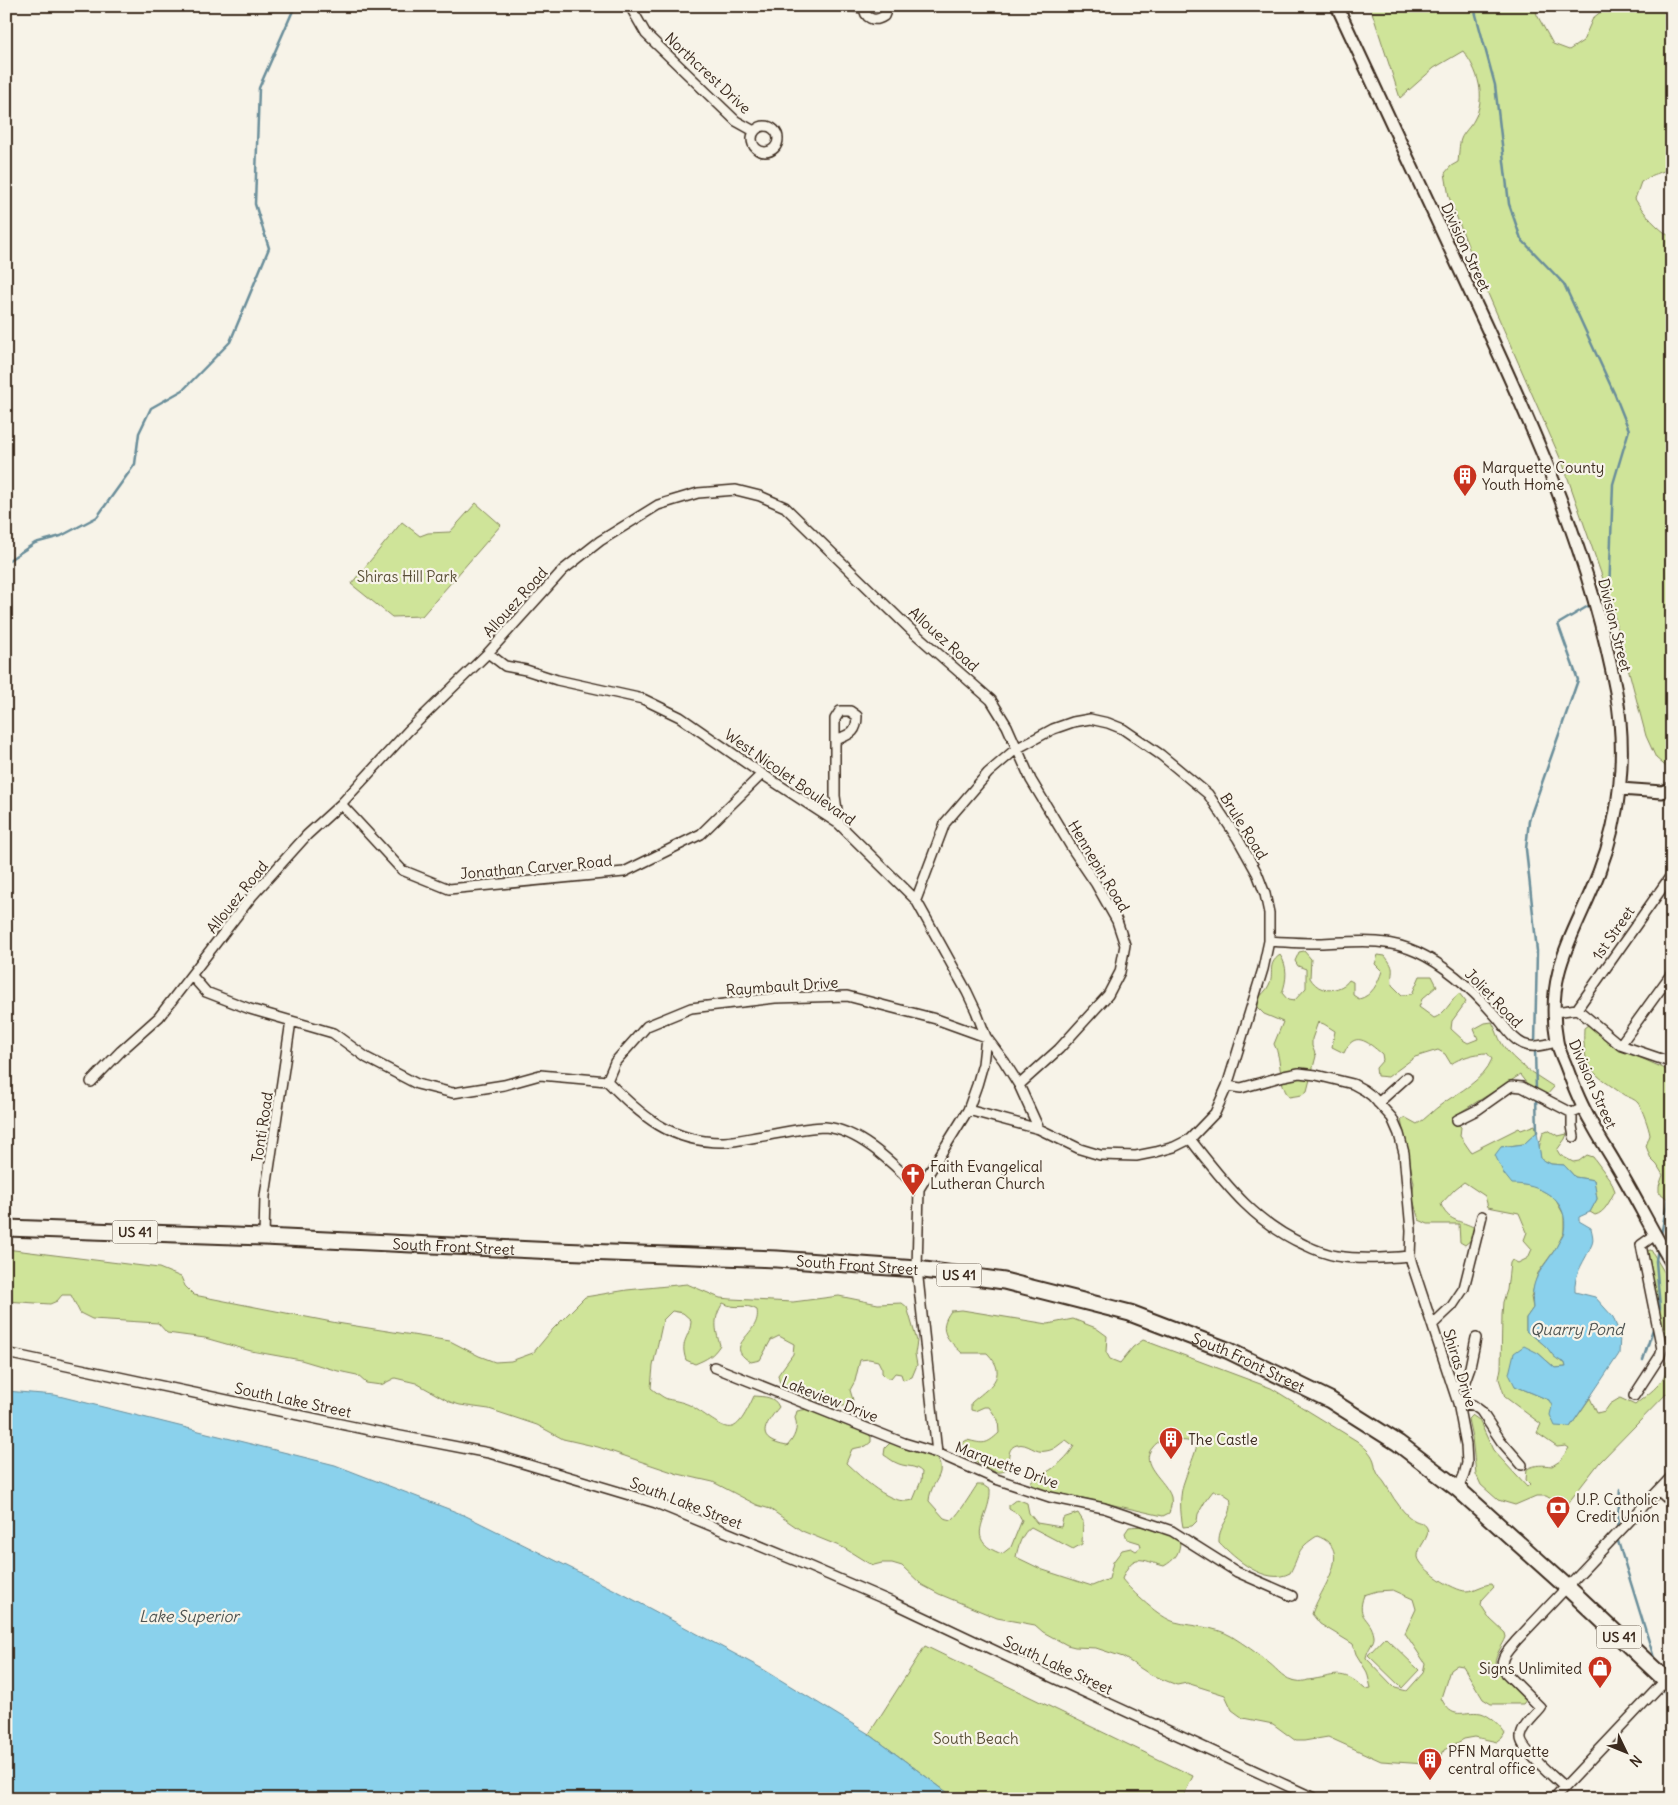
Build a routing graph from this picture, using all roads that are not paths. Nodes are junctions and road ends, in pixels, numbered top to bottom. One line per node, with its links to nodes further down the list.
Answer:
1 (630, 6): 6 (street, Northcrest Drive)
2 (845, 6): 5 (street)
3 (888, 6): 5 (street)
4 (1337, 6): 12 (street, Division Street)
5 (864, 7)
6 (754, 132)
7 (488, 653): 9 (street, Allouez Road); 10 (street, West Nicolet Boulevard); 13 (street, Allouez Road)
8 (836, 740): 14 (street)
9 (1016, 749): 16 (street, Brule Road); 17 (street, Brule Road); 30 (street, Hennepin Road)
10 (762, 774): 13 (street, Jonathan Carver Road); 14 (street, West Nicolet Boulevard)
11 (1672, 788): 12 (street)
12 (1620, 790): 21 (street, Division Street)
13 (341, 804): 19 (street, Allouez Road)
14 (839, 824): 16 (street, West Nicolet Boulevard)
15 (1672, 874): 20 (street, 1st Street)
16 (916, 900): 23 (street, West Nicolet Boulevard)
17 (1269, 941): 24 (street, Joliet Road); 31 (street, Brule Road)
18 (1672, 972): 25 (street)
19 (192, 976): 22 (street); 29 (street, Allouez Road)
20 (1577, 1009): 21 (street); 25 (street)
21 (1555, 1012): 24 (street, Division Street)
22 (291, 1021): 28 (street); 44 (street, Tonti Road)
23 (986, 1037): 28 (street, Raymbault Drive); 30 (street, West Nicolet Boulevard); 34 (street, West Nicolet Boulevard)
24 (1557, 1042): 33 (street, Division Street)
25 (1620, 1045): 26 (street)
26 (1672, 1059)
27 (1407, 1077): 32 (street)
28 (607, 1081): 40 (street)
29 (91, 1082)
30 (1018, 1085): 37 (street, West Nicolet Boulevard)
31 (1227, 1086): 32 (street, Shiras Drive); 39 (street, Brule Road)
32 (1378, 1103): 46 (street, Shiras Drive)
33 (1584, 1108): 35 (street); 43 (street, Division Street)
34 (968, 1110): 37 (street); 40 (street, West Nicolet Boulevard)
35 (1572, 1113): 36 (street); 38 (street)
36 (1457, 1120)
37 (1039, 1129): 39 (street)
38 (1574, 1137)
39 (1190, 1139): 46 (street)
40 (919, 1189): 48 (street, Marquette Drive)
41 (1482, 1216): 49 (street)
42 (6, 1228): 44 (highway, South Front Street / US 41)
43 (1655, 1235): 45 (street, Division Street); 54 (street)
44 (264, 1237): 48 (highway, South Front Street / US 41)
45 (1669, 1251): 47 (street, Division Street)
46 (1410, 1256): 49 (street, Shiras Drive)
47 (1672, 1264)
48 (917, 1269): 56 (street, Marquette Drive); 59 (highway, South Front Street / US 41)
49 (1432, 1324): 53 (street, Shiras Drive)
50 (1476, 1338): 53 (street)
51 (6, 1354): 66 (street, South Lake Street)
52 (714, 1367): 56 (street, Lakeview Drive)
53 (1454, 1387): 55 (street, Shiras Drive)
54 (1634, 1396)
55 (1458, 1403): 57 (street); 59 (street, Shiras Drive)
56 (937, 1453): 63 (street, Marquette Drive)
57 (1522, 1465)
58 (1672, 1476): 60 (street)
59 (1458, 1489): 62 (highway, South Front Street / US 41)
60 (1658, 1490): 61 (street); 62 (street)
61 (1672, 1503)
62 (1567, 1587): 64 (highway, South Front Street / US 41); 65 (street)
63 (1292, 1596)
64 (1670, 1680): 65 (street)
65 (1563, 1786): 67 (street)
66 (1316, 1799)
67 (1553, 1799)

